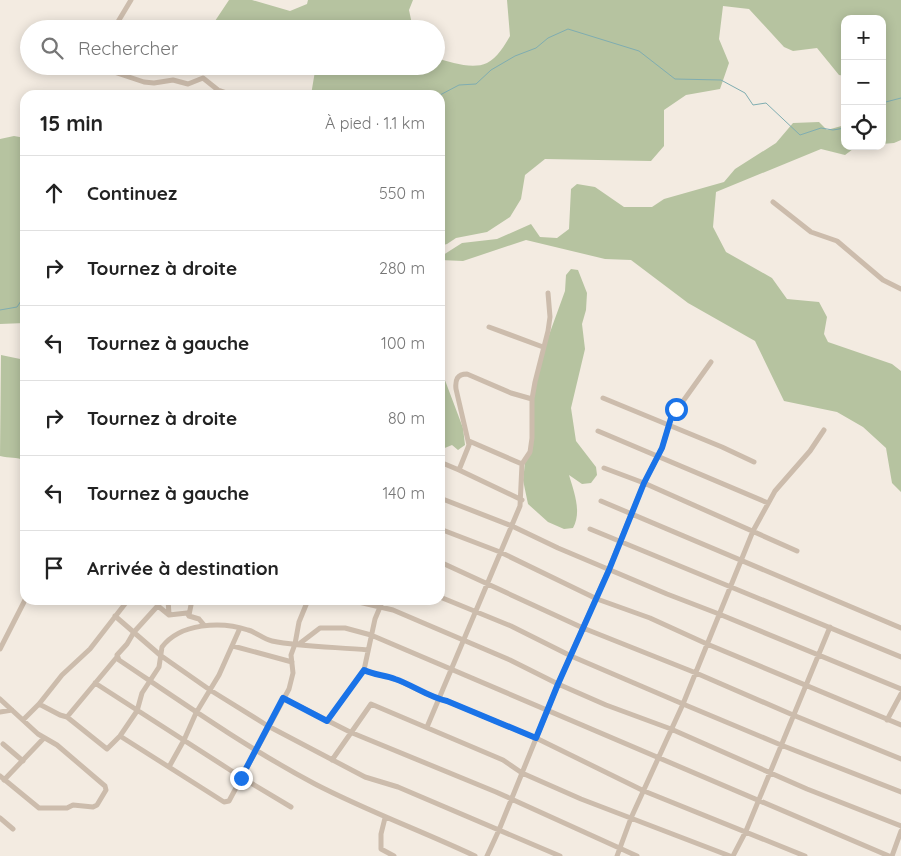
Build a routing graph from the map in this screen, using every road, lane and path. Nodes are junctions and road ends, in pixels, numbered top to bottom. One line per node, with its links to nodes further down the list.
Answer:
1 (131, 0): 2 (street)
2 (119, 20)
3 (123, 75): 4 (street)
4 (218, 90)
5 (773, 202): 6 (street)
6 (901, 289)
7 (548, 293): 9 (street)
8 (489, 327): 9 (street)
9 (543, 347): 12 (street)
10 (711, 362): 13 (street)
11 (603, 398): 13 (street)
12 (532, 399): 16 (street); 20 (street)
13 (669, 427): 17 (street); 18 (street)
14 (824, 430): 27 (street)
15 (598, 432): 17 (street)
16 (468, 441): 20 (street); 22 (street)
17 (657, 458): 23 (street); 27 (street)
18 (754, 462)
19 (445, 464): 22 (street)
20 (522, 464): 24 (street)
21 (604, 468): 23 (street)
22 (459, 470): 24 (street)
23 (644, 483): 28 (street); 32 (street)
24 (522, 500): 29 (street)
25 (445, 502): 29 (street)
26 (601, 502): 28 (street)
27 (768, 503): 32 (street)
28 (631, 514): 33 (street); 36 (street)
29 (512, 526): 35 (street); 38 (street)
30 (590, 529): 33 (street)
31 (445, 531): 35 (street)
32 (753, 531): 34 (street); 36 (street)
33 (621, 541): 38 (street); 40 (street)
34 (797, 551)
35 (500, 552): 39 (street); 41 (street)
36 (742, 559): 40 (street); 60 (street)
37 (445, 564): 39 (street)
38 (609, 570): 41 (street); 52 (street)
39 (488, 583): 51 (street); 59 (street)
40 (730, 586): 52 (street); 57 (street)
41 (597, 598): 59 (street); 65 (street)
42 (445, 599): 51 (street)
43 (22, 605): 67 (street)
44 (124, 605): 54 (street)
45 (168, 605): 53 (street)
46 (191, 605): 55 (street)
47 (306, 605): 64 (street)
48 (375, 605): 50 (street)
49 (158, 606): 53 (street); 61 (street)
50 (380, 606): 62 (street); 63 (street)
51 (476, 612): 63 (street); 71 (street)
52 (720, 614): 65 (street); 70 (street)
53 (169, 615): 55 (street)
54 (115, 616): 61 (street); 88 (street)
55 (189, 616): 56 (street)
56 (204, 625): 58 (street); 69 (street)
57 (830, 626): 70 (street); 73 (street)
58 (240, 628): 64 (street); 66 (street)
59 (583, 628): 71 (street); 77 (street)
60 (901, 628)
61 (134, 632): 69 (street); 72 (street)
62 (371, 635): 64 (street); 68 (street); 75 (street)
63 (464, 640): 75 (street); 80 (street)
64 (297, 644): 68 (street); 74 (street)
65 (708, 644): 77 (street); 81 (street)
66 (233, 646): 74 (street); 83 (street)
67 (0, 648)
68 (368, 650): 76 (street)
69 (160, 655): 78 (street); 83 (street)
70 (819, 655): 81 (street); 82 (street)
71 (571, 656): 80 (street); 89 (street)
72 (117, 657): 78 (street); 79 (street)
73 (901, 657)
74 (293, 662): 86 (street)
75 (452, 669): 87 (street); 91 (street)
76 (364, 670): 87 (street); 99 (street)
77 (696, 673): 89 (street); 95 (street)
78 (151, 681): 92 (street); 94 (street)
79 (95, 683): 92 (street); 96 (street)
80 (558, 684): 91 (street); 103 (street)
81 (806, 685): 95 (street); 98 (street)
82 (901, 689)
83 (210, 690): 94 (street); 101 (street)
84 (901, 694): 98 (street)
85 (0, 698): 90 (street)
86 (283, 698): 99 (street); 101 (street)
87 (438, 700): 102 (street); 107 (street)
88 (39, 704): 96 (street); 97 (street)
89 (683, 704): 103 (street); 110 (street)
90 (12, 710): 93 (street); 97 (street)
91 (547, 710): 107 (street); 112 (street)
92 (137, 711): 105 (street); 108 (street)
93 (0, 712)
94 (196, 713): 108 (street); 111 (street)
95 (793, 715): 110 (street); 113 (street)
96 (67, 716): 105 (street)
97 (23, 720): 106 (street)
98 (887, 720): 100 (street)
99 (327, 721): 104 (street)
100 (901, 725)
101 (268, 726): 111 (street); 114 (street)
102 (427, 728): 104 (street); 117 (street)
103 (671, 729): 112 (street); 118 (street)
104 (350, 732): 114 (street); 123 (street)
105 (120, 736): 116 (street)
106 (44, 738): 115 (street); 119 (street)
107 (536, 738): 117 (street); 121 (street)
108 (184, 740): 116 (street); 120 (street)
109 (3, 744): 115 (street)
110 (780, 745): 118 (street); 122 (street)
111 (257, 750): 120 (street); 127 (street)
112 (658, 758): 121 (street); 124 (street)
113 (901, 759)
114 (332, 760): 131 (street)
115 (23, 761): 119 (street)
116 (169, 767): 120 (street)
117 (522, 773): 123 (street); 128 (street)
118 (769, 773): 124 (street); 129 (street)
119 (2, 778)
120 (241, 778): 125 (street)
121 (644, 791): 128 (street); 132 (street)
122 (901, 792)
123 (511, 799): 131 (street); 134 (street)
124 (758, 799): 132 (street); 143 (street)
125 (291, 807)
126 (0, 818): 130 (street)
127 (385, 818): 135 (street); 136 (street)
128 (631, 818): 134 (street); 141 (street)
129 (901, 826)
130 (13, 830)
131 (499, 830): 137 (street); 138 (street)
132 (746, 831): 141 (street); 142 (street)
133 (901, 831): 143 (street)
134 (619, 849): 139 (street); 140 (street)
135 (394, 856)
136 (475, 856)
137 (487, 856)
138 (560, 856)
139 (617, 856)
140 (637, 856)
141 (732, 856)
142 (805, 856)
143 (891, 856)

